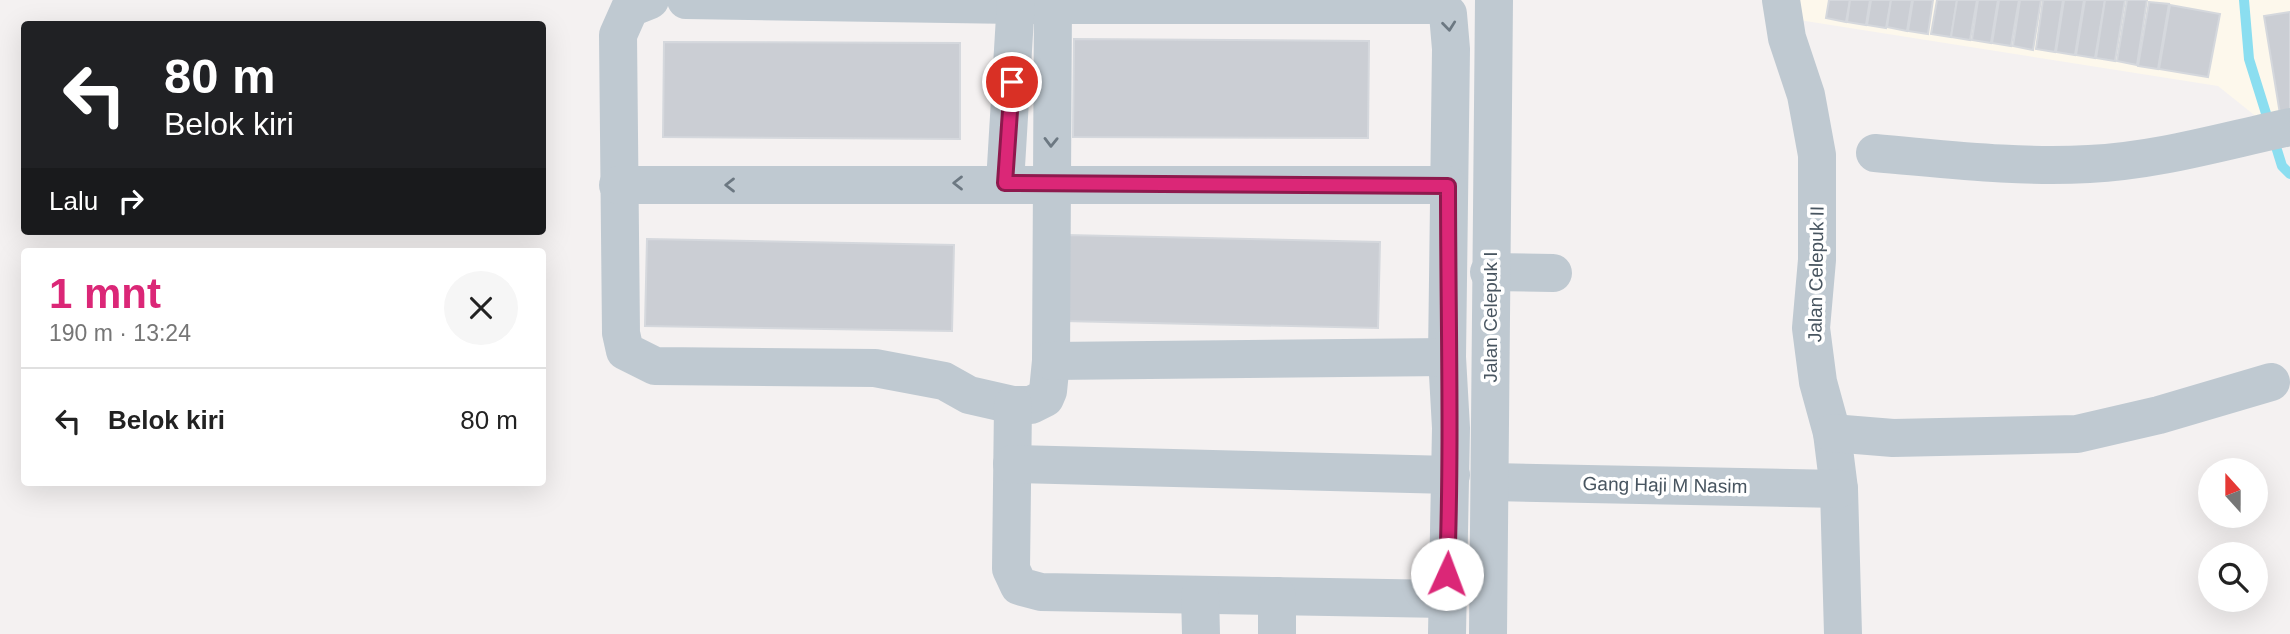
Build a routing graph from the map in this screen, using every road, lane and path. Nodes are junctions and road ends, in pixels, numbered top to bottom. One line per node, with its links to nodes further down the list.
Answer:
1 (650, 0): 10 (street)
2 (686, 0): 5 (street)
3 (1494, 0): 12 (street, Jalan Celepuk I)
4 (1781, 0): 18 (street, Jalan Celepuk II)
5 (1034, 2): 8 (street); 9 (street, one-way to 9); 11 (street, one-way to 11)
6 (2290, 127): 7 (street)
7 (1875, 153)
8 (1005, 183): 9 (street); 10 (street, one-way to 10)
9 (1051, 184): 11 (street); 15 (street)
10 (618, 185): 17 (street)
11 (1448, 186): 14 (street)
12 (1489, 272): 13 (street); 21 (street, Jalan Celepuk I)
13 (1553, 273)
14 (1447, 357): 15 (street); 20 (street)
15 (1051, 361): 17 (street)
16 (2271, 382): 18 (street)
17 (1013, 405): 19 (street)
18 (1832, 433): 22 (street, Jalan Celepuk II)
19 (1012, 464): 20 (street); 23 (street)
20 (1451, 475): 25 (street)
21 (1492, 482): 22 (street, Gang Haji M Nasim); 28 (street, Jalan Celepuk I)
22 (1839, 489): 29 (street, Jalan Celepuk II)
23 (1200, 595): 24 (street); 26 (street)
24 (1277, 596): 25 (street); 27 (street)
25 (1446, 616)
26 (1201, 634)
27 (1277, 634)
28 (1488, 634)
29 (1843, 634)

